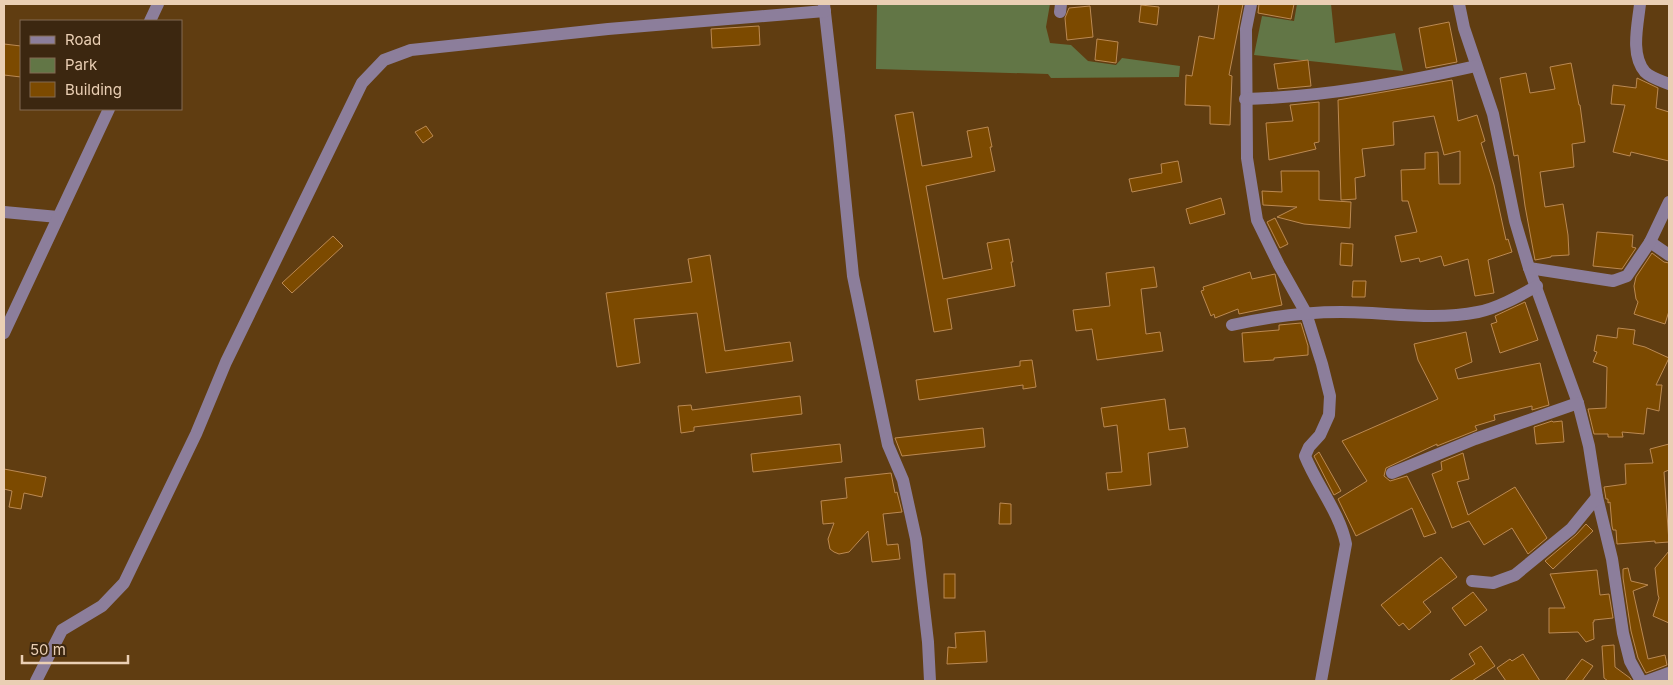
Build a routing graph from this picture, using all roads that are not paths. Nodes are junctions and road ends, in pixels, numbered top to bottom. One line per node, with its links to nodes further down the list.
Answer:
1 (158, 4): 6 (street)
2 (1251, 4): 9 (street)
3 (1459, 4): 7 (street)
4 (1640, 4): 8 (street)
5 (824, 8): 26 (street); 27 (street)
6 (150, 20)
7 (1476, 66): 9 (street); 16 (street)
8 (1669, 84)
9 (1245, 99): 18 (street)
10 (109, 110): 13 (street)
11 (1669, 202): 14 (street)
12 (4, 212): 13 (street)
13 (58, 216): 20 (street)
14 (1650, 242): 15 (street); 16 (street)
15 (1669, 255)
16 (1529, 268): 17 (street)
17 (1537, 286): 18 (street); 21 (street)
18 (1306, 313): 19 (street); 28 (street)
19 (1232, 325)
20 (4, 333)
21 (1578, 403): 22 (street); 23 (street)
22 (1392, 473)
23 (1597, 497): 24 (street); 29 (street)
24 (1472, 581)
25 (1669, 673): 30 (street)
26 (36, 681)
27 (930, 681)
28 (1321, 681)
29 (1642, 681)
30 (1647, 681)

